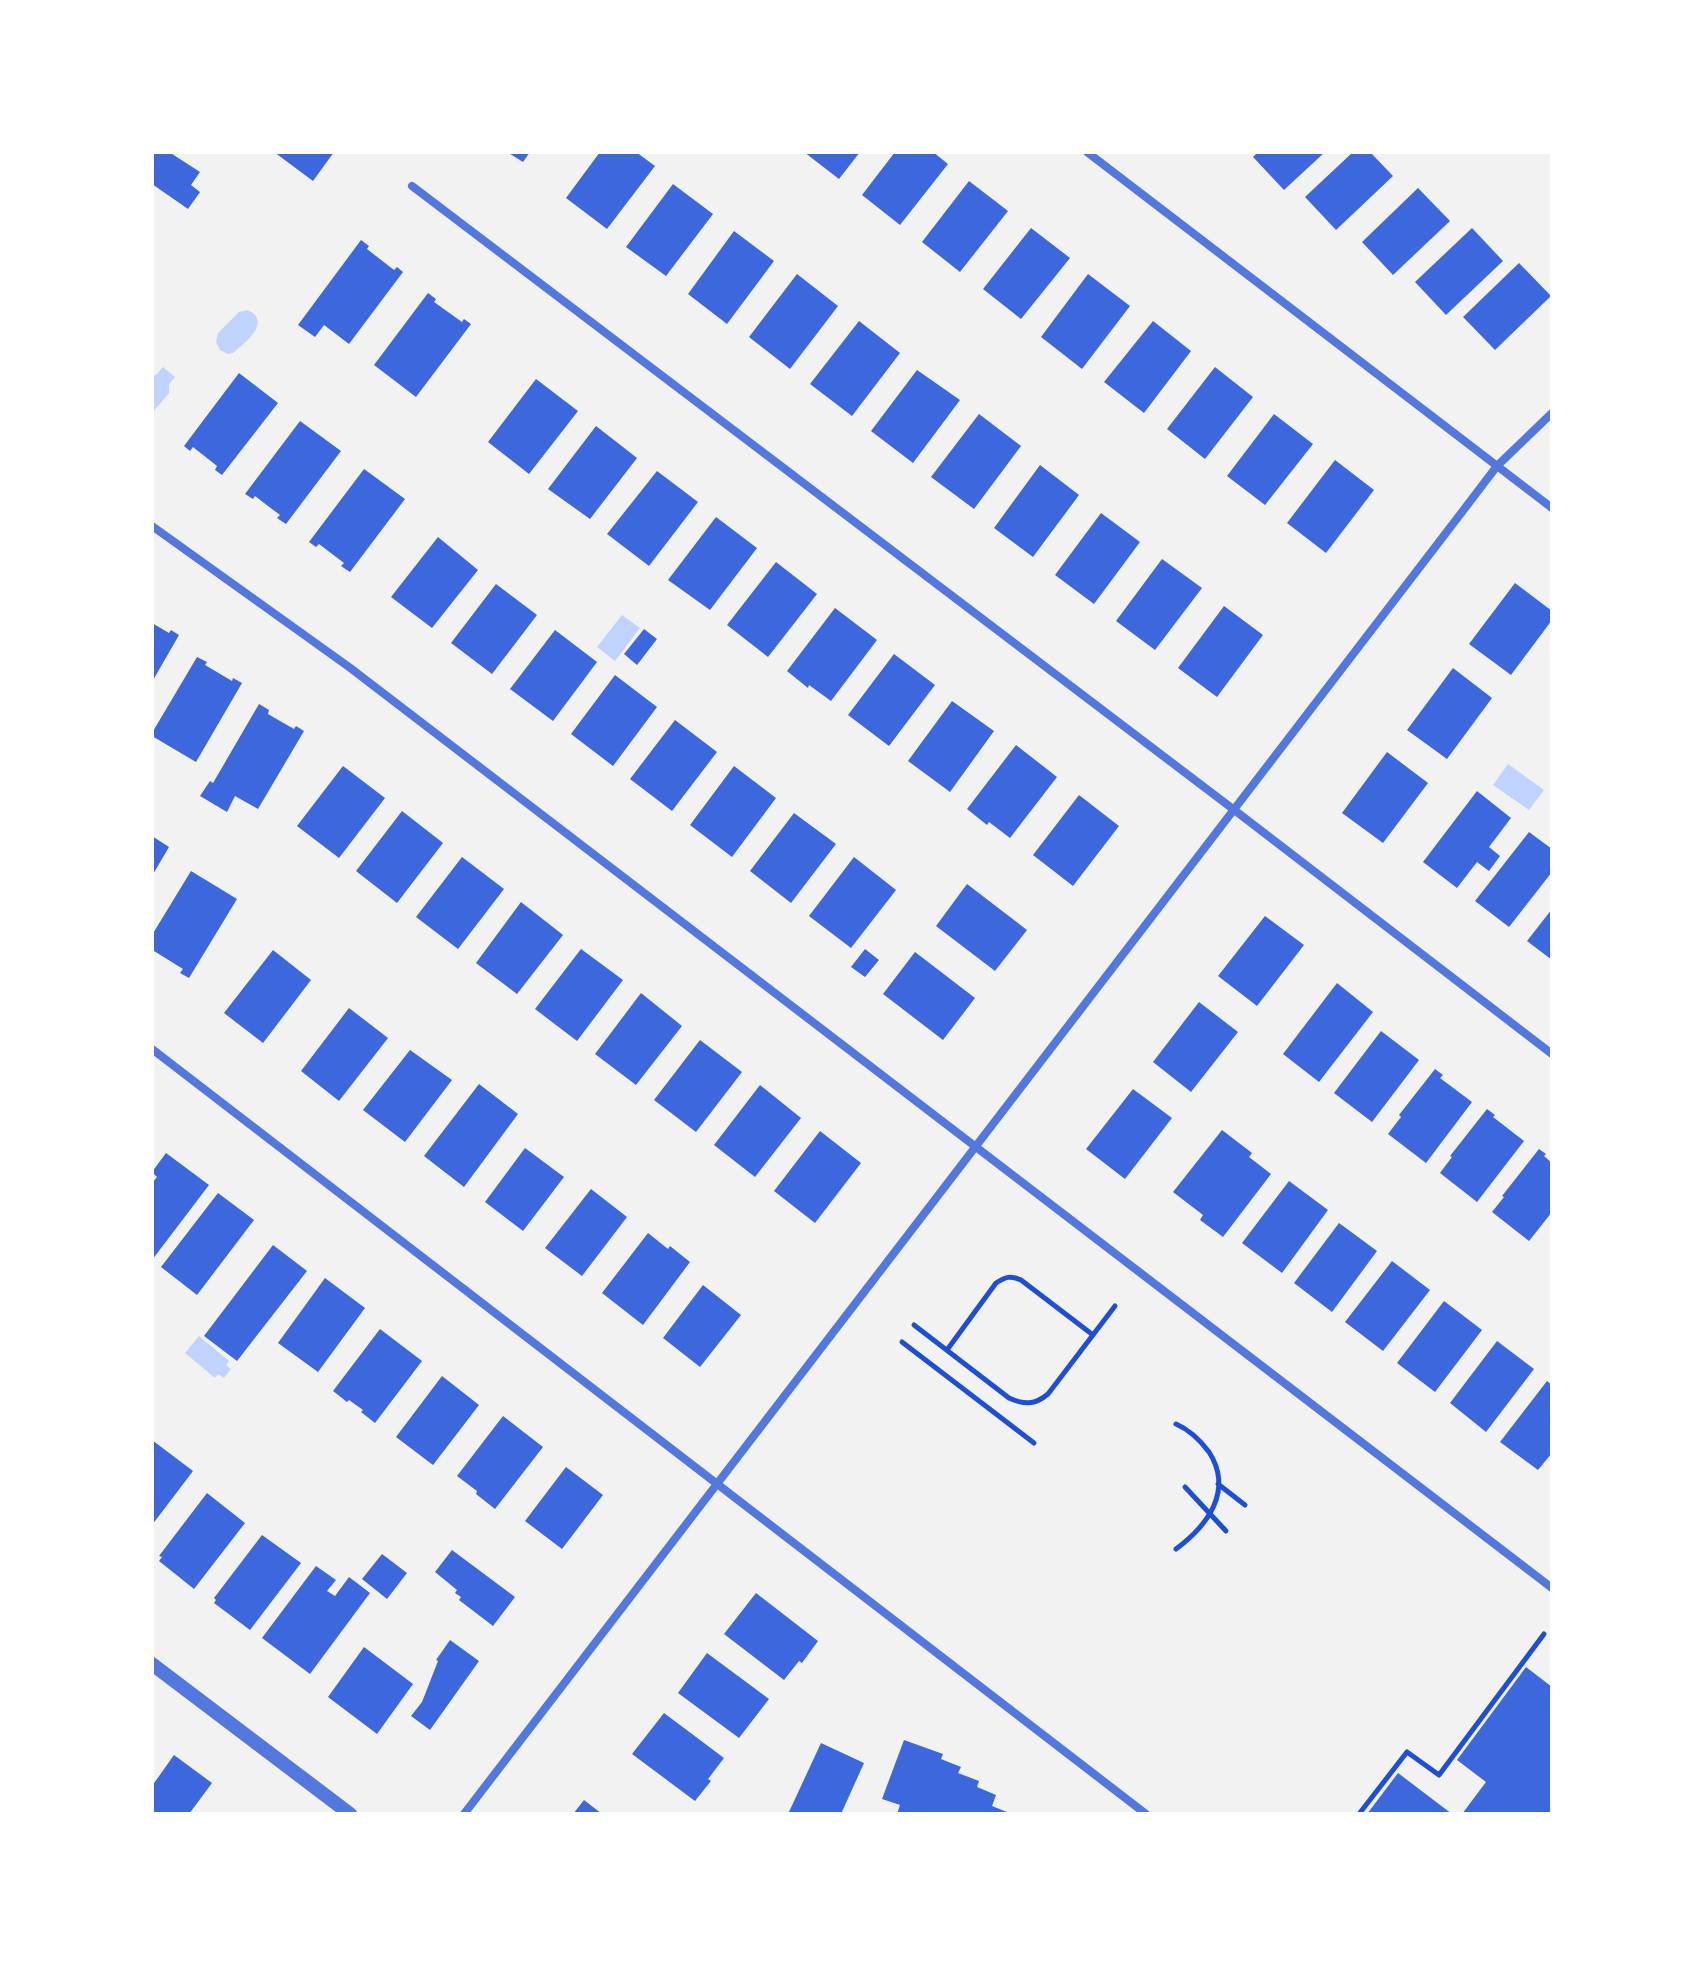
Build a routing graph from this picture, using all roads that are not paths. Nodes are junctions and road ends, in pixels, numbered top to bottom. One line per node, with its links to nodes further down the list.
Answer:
1 (1087, 152): 4 (street)
2 (412, 186): 7 (street)
3 (1552, 413): 4 (street)
4 (1497, 466): 5 (street); 7 (street)
5 (1552, 508)
6 (152, 526): 10 (street)
7 (1233, 809): 9 (street); 10 (street)
8 (152, 1049): 11 (street)
9 (1552, 1054)
10 (975, 1146): 11 (street); 12 (street)
11 (717, 1485): 15 (street); 16 (street)
12 (1552, 1588)
13 (152, 1664): 14 (street)
14 (350, 1814)
15 (464, 1814)
16 (1146, 1814)

